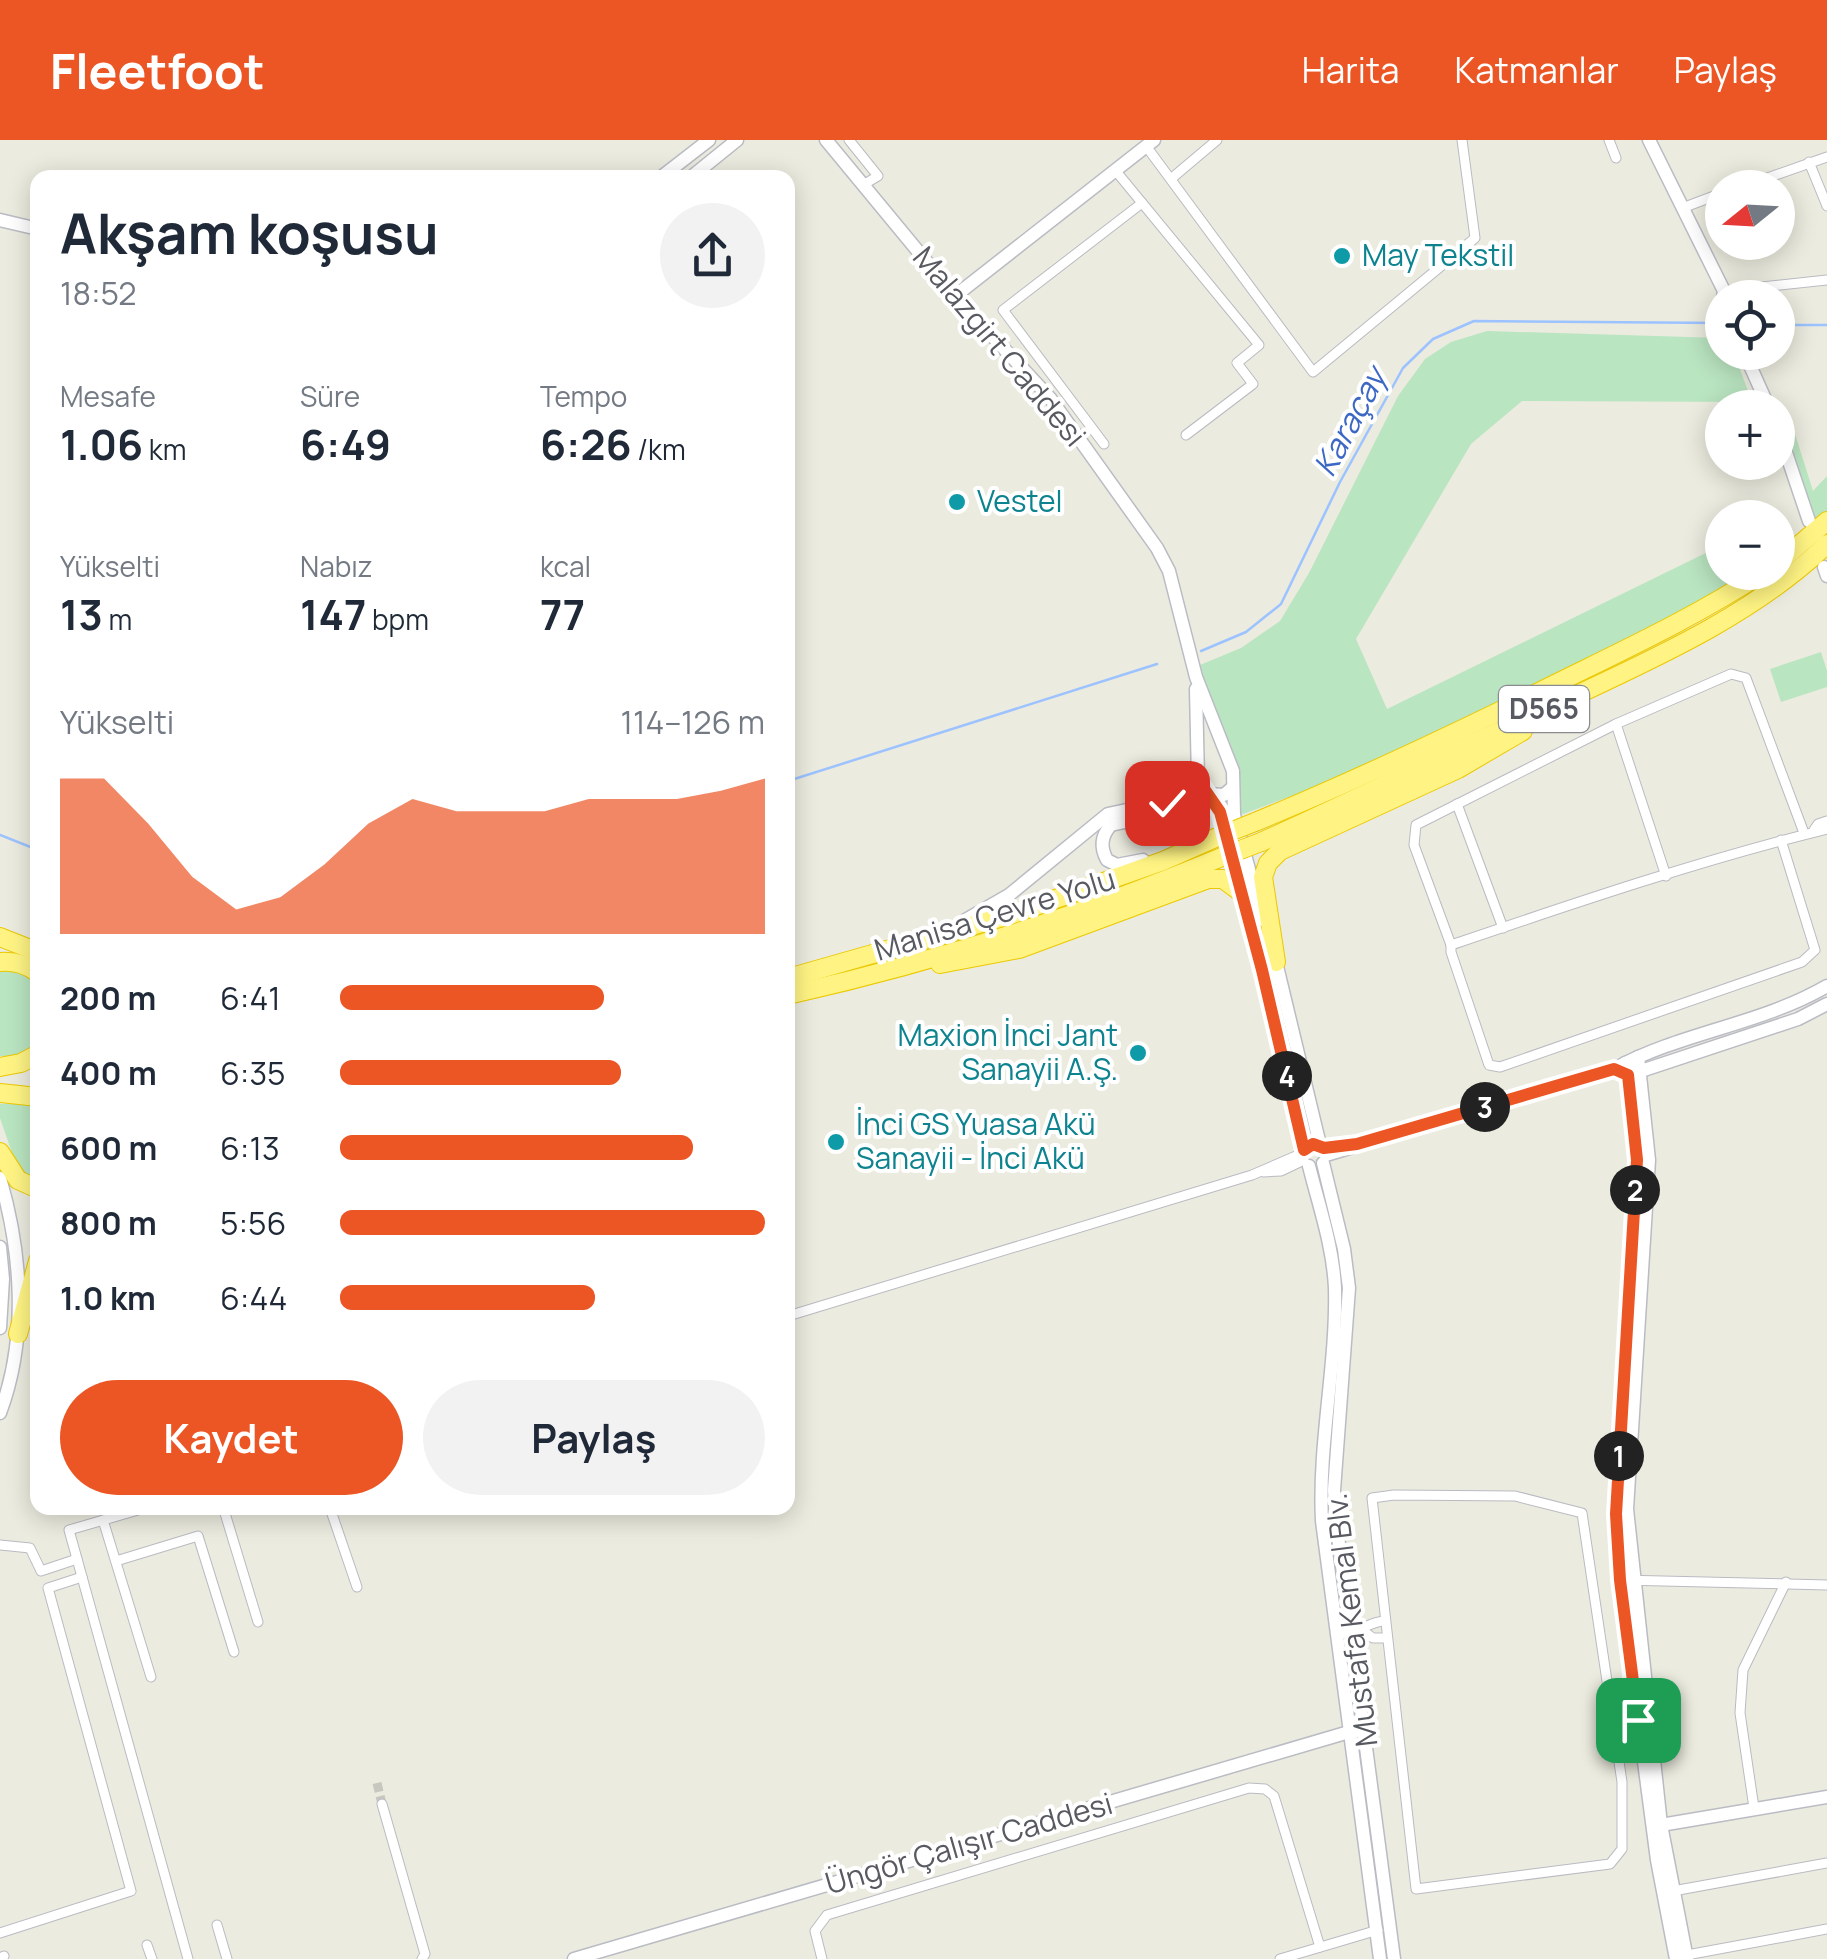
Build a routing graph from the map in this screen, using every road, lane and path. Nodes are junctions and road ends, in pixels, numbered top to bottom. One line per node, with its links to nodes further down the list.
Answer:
1 (708, 140): 13 (street)
2 (737, 140): 14 (street)
3 (826, 140): 18 (street, Malazgirt Caddesi)
4 (849, 140): 18 (street)
5 (1218, 140): 17 (street)
6 (1462, 140): 17 (street)
7 (1609, 140): 11 (street)
8 (1649, 140): 22 (street)
9 (1150, 143): 15 (street); 17 (street)
10 (1827, 157): 12 (street)
11 (1616, 158)
12 (1809, 162): 16 (street); 21 (street)
13 (670, 170)
14 (700, 170)
15 (1115, 170): 20 (street); 28 (street)
16 (1787, 170)
17 (1172, 178)
18 (863, 185): 28 (street, Malazgirt Caddesi)
19 (1705, 200): 22 (street)
20 (1142, 203): 29 (street); 30 (street)
21 (1827, 206)
22 (1684, 207): 25 (street)
23 (0, 220): 24 (street)
24 (30, 227)
25 (1715, 280)
26 (1827, 280): 27 (street)
27 (1795, 286)
28 (955, 296): 36 (street, Malazgirt Caddesi)
29 (1186, 435)
30 (1104, 444)
31 (1795, 469): 32 (street)
32 (1818, 521): 34 (highway)
33 (1827, 544): 37 (highway, D565)
34 (1795, 545)
35 (1737, 590): 47 (highway, Manisa Çevre Yolu / D565, bridge)
36 (1196, 676): 39 (street); 40 (street)
37 (1616, 676): 56 (highway); 58 (highway, Manisa Çevre Yolu / D565, bridge)
38 (1616, 724): 43 (street); 45 (street); 48 (street)
39 (1230, 766): 40 (street); 41 (street)
40 (1199, 775): 42 (street); 54 (street)
41 (1232, 788): 42 (street); 56 (street)
42 (1208, 794): 47 (street); 49 (street)
43 (1457, 804): 50 (street); 52 (street)
44 (1827, 825): 45 (street)
45 (1809, 832): 46 (street)
46 (1781, 840): 48 (street); 52 (street)
47 (1206, 842): 54 (highway, Manisa Çevre Yolu / D565)
48 (1666, 876): 50 (street)
49 (1239, 891): 58 (highway); 70 (street)
50 (1502, 928): 52 (street)
51 (0, 937): 53 (highway)
52 (1451, 945)
53 (30, 949)
54 (876, 952): 59 (highway, Manisa Çevre Yolu / D565)
55 (0, 962): 57 (highway)
56 (1276, 962): 70 (street)
57 (30, 967)
58 (875, 973): 61 (highway, Manisa Çevre Yolu / D565)
59 (795, 976)
60 (1827, 986): 64 (street)
61 (795, 993)
62 (1827, 1004): 64 (street)
63 (30, 1058): 65 (highway)
64 (1629, 1067): 70 (street); 87 (street)
65 (0, 1070): 66 (highway)
66 (30, 1072)
67 (0, 1092): 68 (highway)
68 (30, 1093)
69 (0, 1152): 72 (highway)
70 (1314, 1155): 75 (street); 94 (street, Mustafa Kemal Blv.); 95 (street, Mustafa Kemal Blv.)
71 (0, 1178): 76 (street)
72 (30, 1185)
73 (0, 1246): 76 (street)
74 (30, 1280): 76 (highway)
75 (795, 1314)
76 (9, 1331): 77 (street)
77 (0, 1413)
78 (121, 1515): 81 (street)
79 (229, 1515): 93 (street)
80 (332, 1515): 90 (street)
81 (104, 1520): 83 (street); 84 (street)
82 (0, 1545): 85 (street)
83 (78, 1559): 85 (street); 86 (street)
84 (116, 1561): 97 (street); 98 (street)
85 (41, 1571): 91 (street)
86 (82, 1576): 91 (street); 115 (street)
87 (1626, 1579): 88 (street); 104 (street); 113 (street)
88 (1786, 1582): 89 (street); 103 (street)
89 (1827, 1584)
90 (357, 1586)
91 (48, 1588): 110 (street)
92 (1385, 1621): 94 (street); 96 (street); 96 (street)
93 (258, 1622)
94 (1358, 1632): 95 (street); 96 (street); 99 (street, Mustafa Kemal Blv.)
95 (1337, 1635): 100 (street, Mustafa Kemal Blv.)
96 (1387, 1638)
97 (234, 1652)
98 (151, 1677)
99 (1364, 1731): 100 (street, Üngör Çalışır Caddesi); 109 (street, Mustafa Kemal Blv.)
100 (1348, 1732): 109 (street, Mustafa Kemal Blv.); 118 (street, Üngör Çalışır Caddesi)
101 (1827, 1796): 103 (street)
102 (382, 1804): 117 (street)
103 (1754, 1808): 104 (street)
104 (1661, 1825): 106 (street)
105 (1827, 1863): 106 (street)
106 (1673, 1891): 113 (street)
107 (217, 1926): 116 (street)
108 (1827, 1929): 113 (street)
109 (1382, 1930): 112 (street); 121 (street, Mustafa Kemal Blv.); 122 (street, Mustafa Kemal Blv.)
110 (0, 1933)
111 (148, 1945): 114 (street)
112 (1320, 1947): 119 (street); 120 (street)
113 (1683, 1958)
114 (152, 1959)
115 (188, 1959)
116 (226, 1959)
117 (422, 1959)
118 (574, 1959)
119 (822, 1959)
120 (1280, 1959)
121 (1380, 1959)
122 (1394, 1959)

